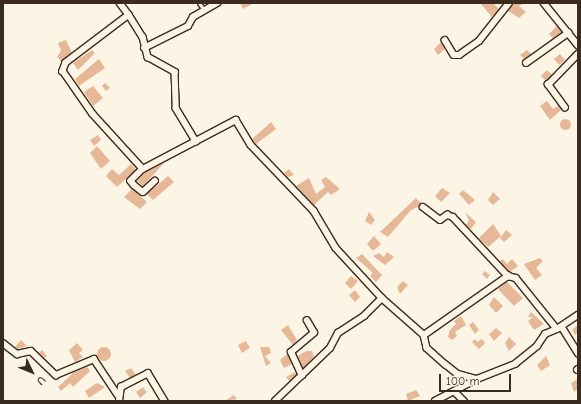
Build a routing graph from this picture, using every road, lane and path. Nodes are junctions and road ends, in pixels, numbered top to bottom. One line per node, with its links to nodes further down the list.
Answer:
1 (120, 3): 7 (street)
2 (199, 3): 6 (lane)
3 (217, 3): 6 (street)
4 (509, 3): 9 (street)
5 (544, 3): 8 (street)
6 (204, 10): 11 (street)
7 (129, 15): 11 (street); 16 (street)
8 (568, 33): 10 (street); 13 (street)
9 (445, 40)
10 (578, 45)
11 (144, 48): 15 (street)
12 (578, 54): 14 (street)
13 (526, 63)
14 (565, 108)
15 (196, 141): 16 (street); 20 (street)
16 (143, 169): 17 (street)
17 (154, 181)
18 (424, 207): 19 (street)
19 (508, 276): 23 (street); 24 (street)
20 (382, 298): 24 (street); 27 (street)
21 (578, 315): 23 (street)
22 (308, 321): 27 (street)
23 (559, 328): 26 (street); 28 (street)
24 (424, 335): 28 (street)
25 (3, 344): 30 (street)
26 (578, 353)
27 (302, 376): 32 (street)
28 (477, 379): 29 (street)
29 (455, 392): 33 (street); 34 (street)
30 (118, 398): 31 (street)
31 (165, 401)
32 (275, 401)
33 (435, 401)
34 (464, 401)

